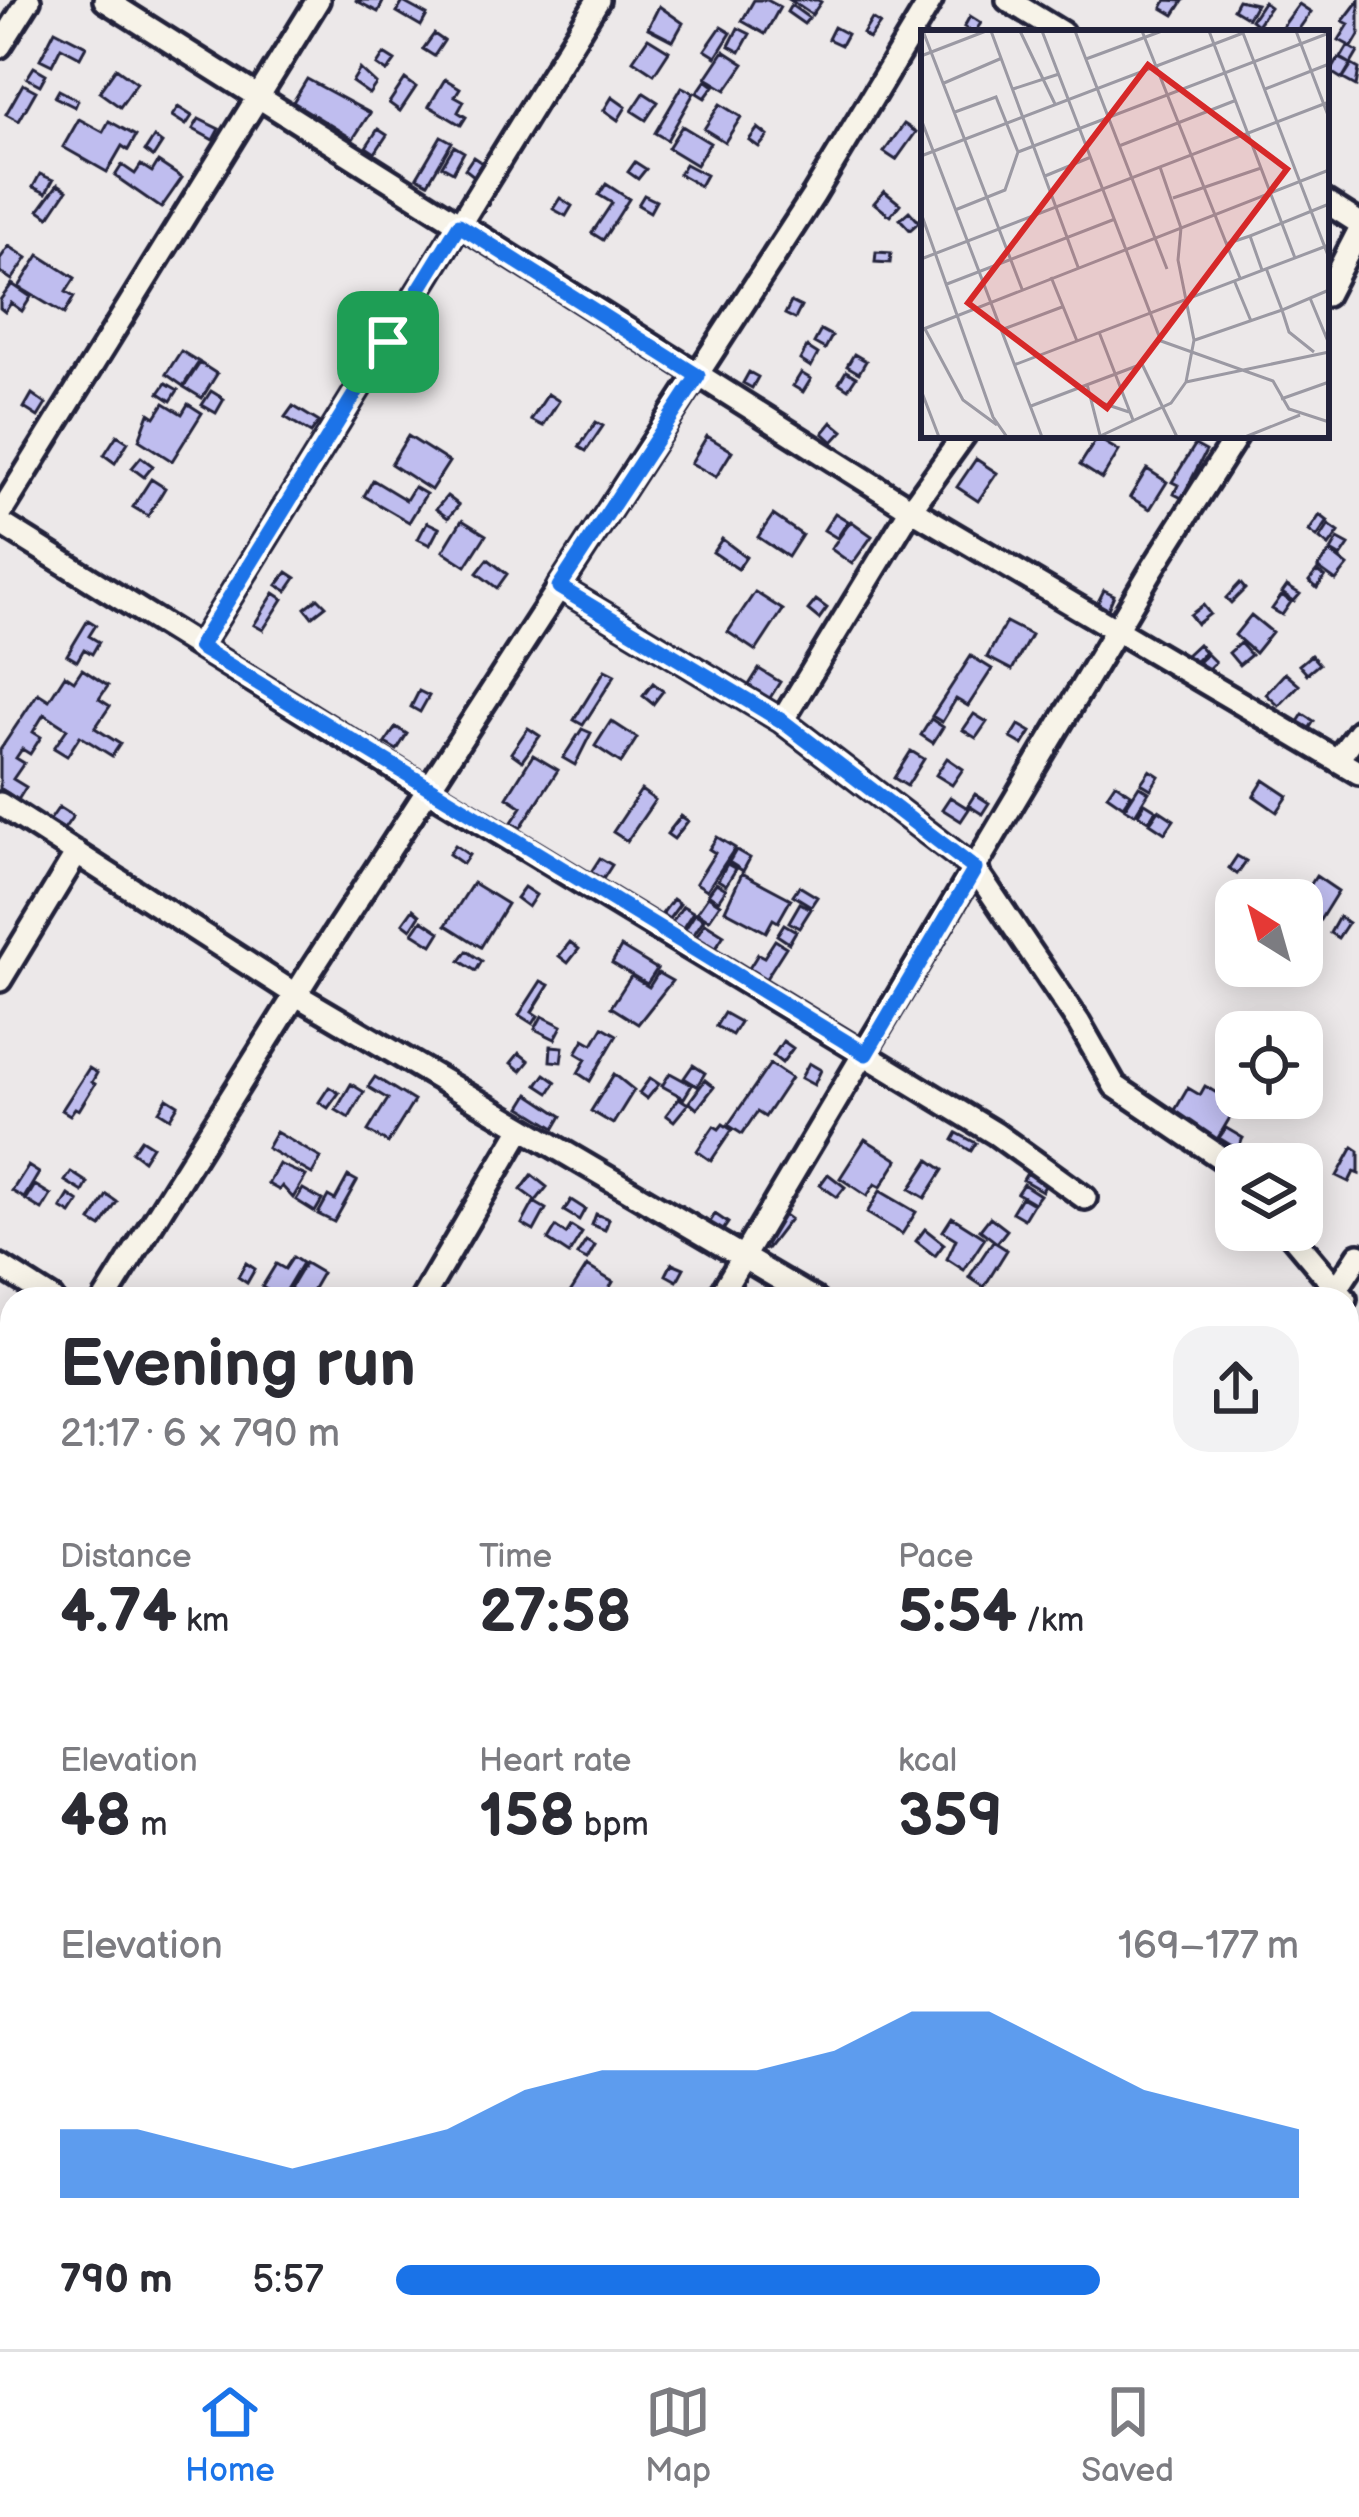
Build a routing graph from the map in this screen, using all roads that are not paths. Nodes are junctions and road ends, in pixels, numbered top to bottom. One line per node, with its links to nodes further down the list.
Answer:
1 (29, 0): 8 (street)
2 (105, 0): 9 (street)
3 (318, 0): 9 (street)
4 (598, 0): 11 (street)
5 (931, 0): 14 (street)
6 (1008, 0): 7 (street)
7 (1057, 30)
8 (0, 46)
9 (258, 97): 11 (street); 18 (street)
10 (1329, 204): 12 (street)
11 (459, 225): 14 (street); 21 (street)
12 (1359, 227): 13 (street)
13 (1329, 289)
14 (698, 376): 17 (street); 19 (street)
15 (962, 438): 17 (street)
16 (1235, 438): 20 (street)
17 (911, 508): 20 (street); 22 (street)
18 (0, 518): 21 (street)
19 (559, 587): 22 (street); 26 (street)
20 (1117, 629): 24 (street); 29 (street)
21 (199, 647): 26 (street)
22 (782, 721): 29 (street)
23 (1359, 731): 24 (street)
24 (1337, 760): 25 (street)
25 (1359, 773)
26 (428, 789): 31 (street); 32 (street)
27 (0, 804): 28 (street)
28 (77, 854): 30 (street); 31 (street)
29 (975, 869): 32 (street); 34 (street)
30 (0, 980)
31 (295, 994): 33 (street); 41 (street)
32 (866, 1054): 35 (street); 38 (street)
33 (522, 1128): 38 (street); 42 (street)
34 (1215, 1153)
35 (1084, 1198)
36 (1304, 1251): 45 (street)
37 (1359, 1255): 46 (street)
38 (745, 1257): 43 (street); 44 (street)
39 (0, 1266): 40 (street)
40 (33, 1287)
41 (112, 1287)
42 (429, 1287)
43 (726, 1287)
44 (794, 1287)
45 (1332, 1287)
46 (1345, 1287)

